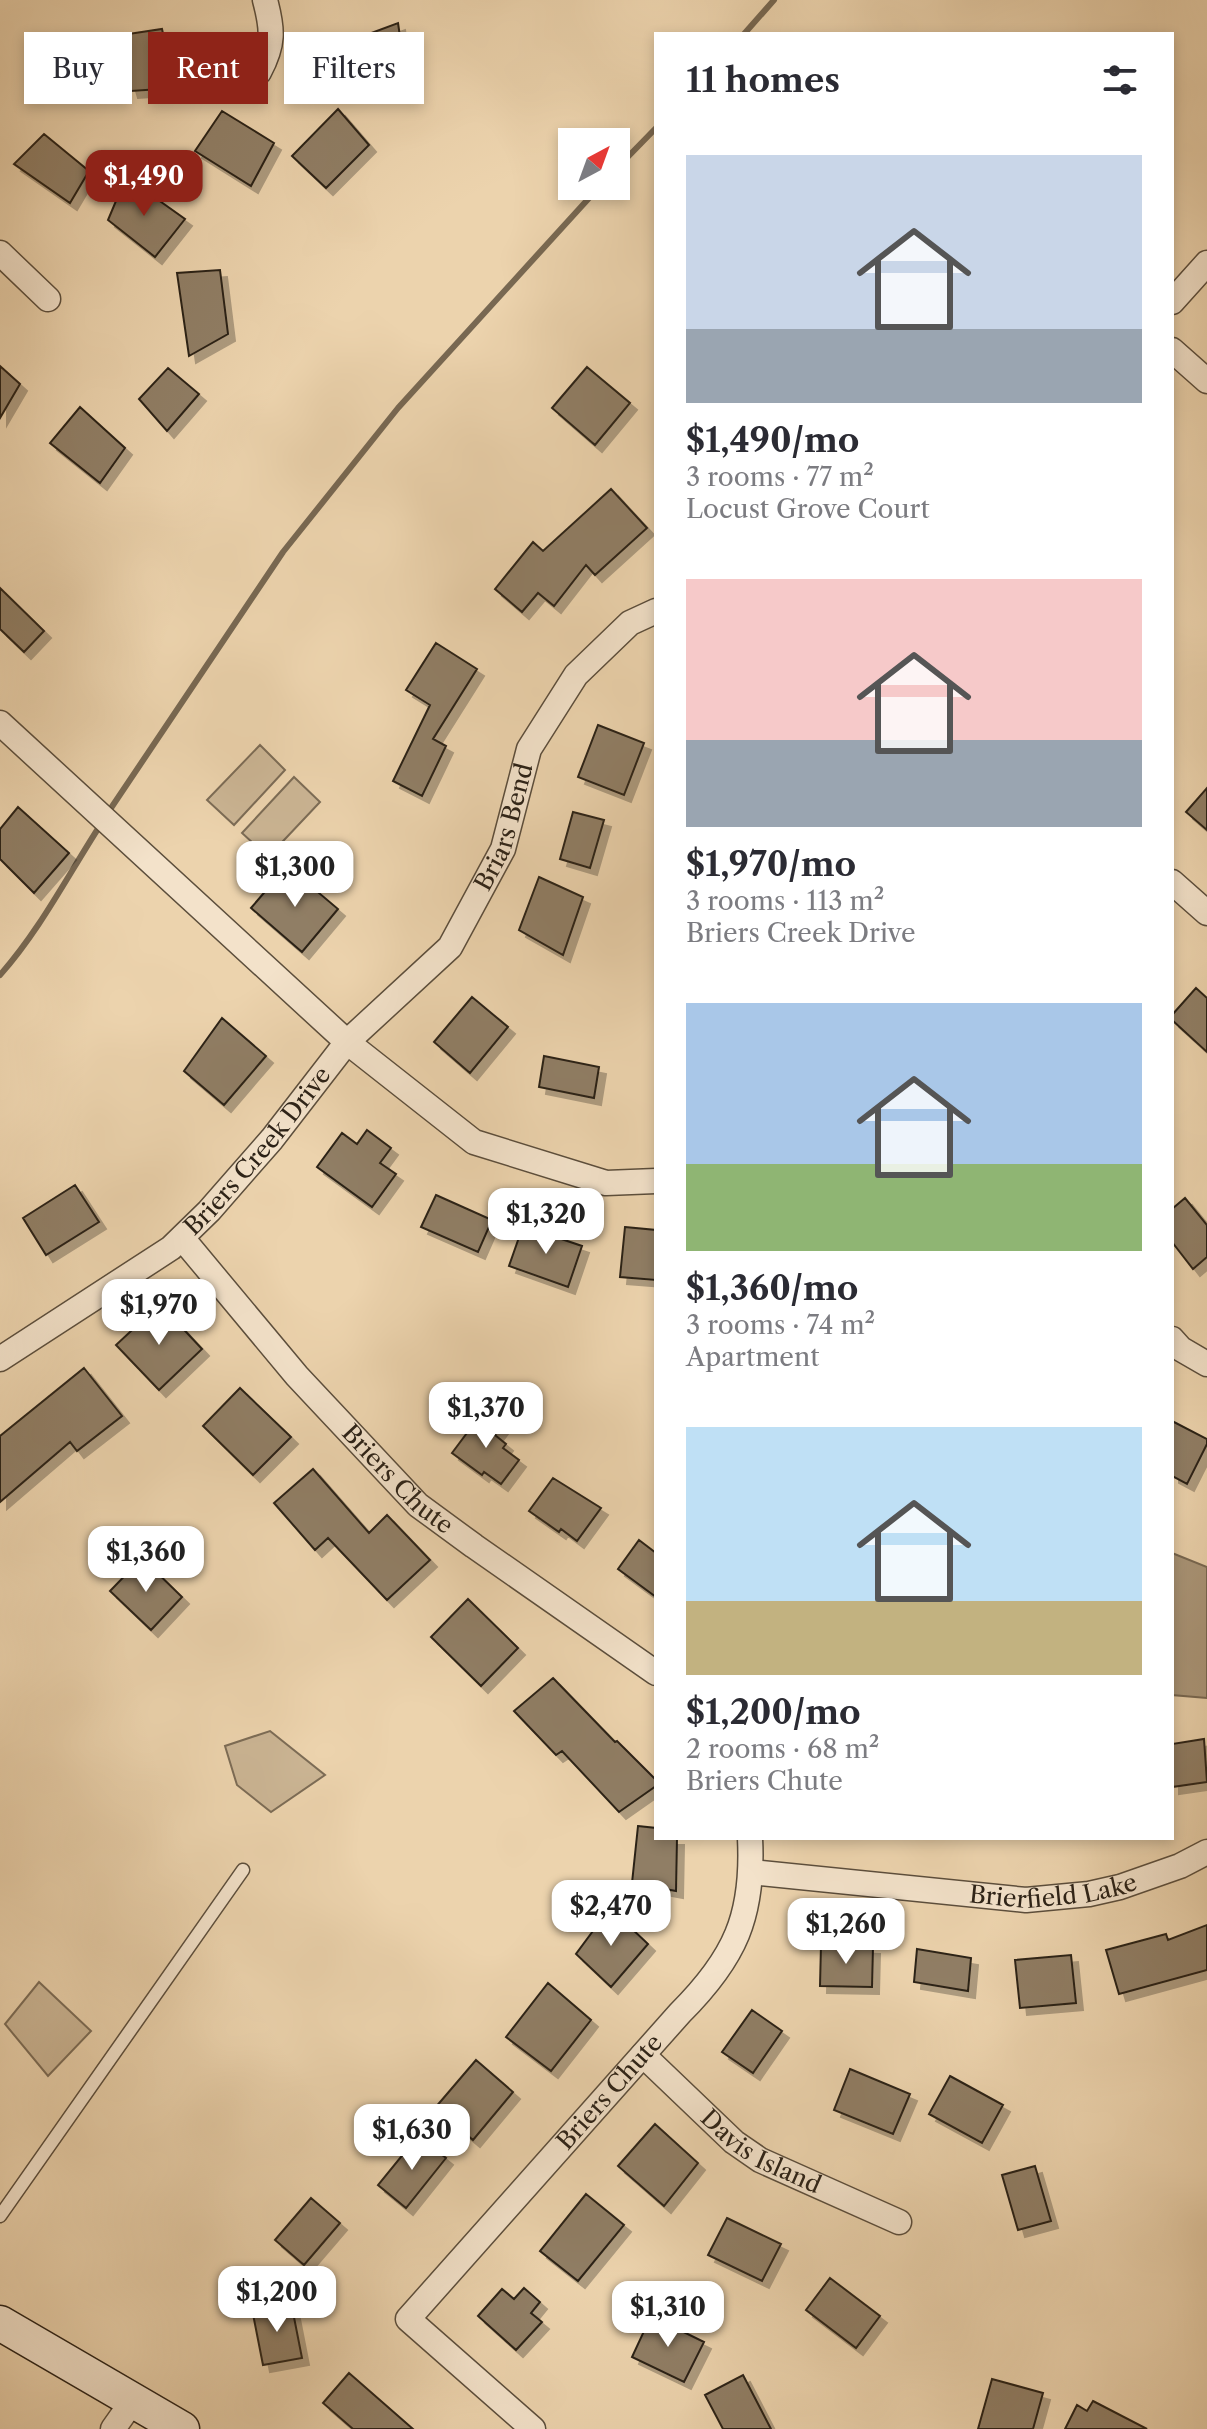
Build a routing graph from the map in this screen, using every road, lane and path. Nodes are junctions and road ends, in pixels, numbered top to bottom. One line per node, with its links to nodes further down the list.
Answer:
1 (265, 0): 2 (street)
2 (268, 55)
3 (0, 253): 5 (street)
4 (1207, 263): 6 (street)
5 (48, 299)
6 (1174, 300)
7 (1174, 352): 8 (street)
8 (1207, 381)
9 (654, 612): 13 (street, Briars Bend)
10 (0, 723): 13 (street)
11 (1174, 884): 12 (street)
12 (1207, 913)
13 (347, 1042): 14 (street); 15 (street, Briers Creek Drive)
14 (654, 1181)
15 (182, 1238): 17 (street, Briers Creek Drive); 19 (street, Briers Chute)
16 (1174, 1341): 18 (street)
17 (0, 1359)
18 (1207, 1364)
19 (654, 1672)
20 (750, 1840): 23 (street, Briers Chute)
21 (1207, 1852): 23 (street, Brierfield Lake)
22 (243, 1870): 25 (lane)
23 (751, 1872): 24 (street, Briers Chute)
24 (643, 2055): 26 (street, Davis Island); 30 (street, Briers Chute)
25 (0, 2216)
26 (899, 2222)
27 (0, 2323): 28 (street)
28 (122, 2415): 29 (street)
29 (182, 2429)
30 (533, 2429)

